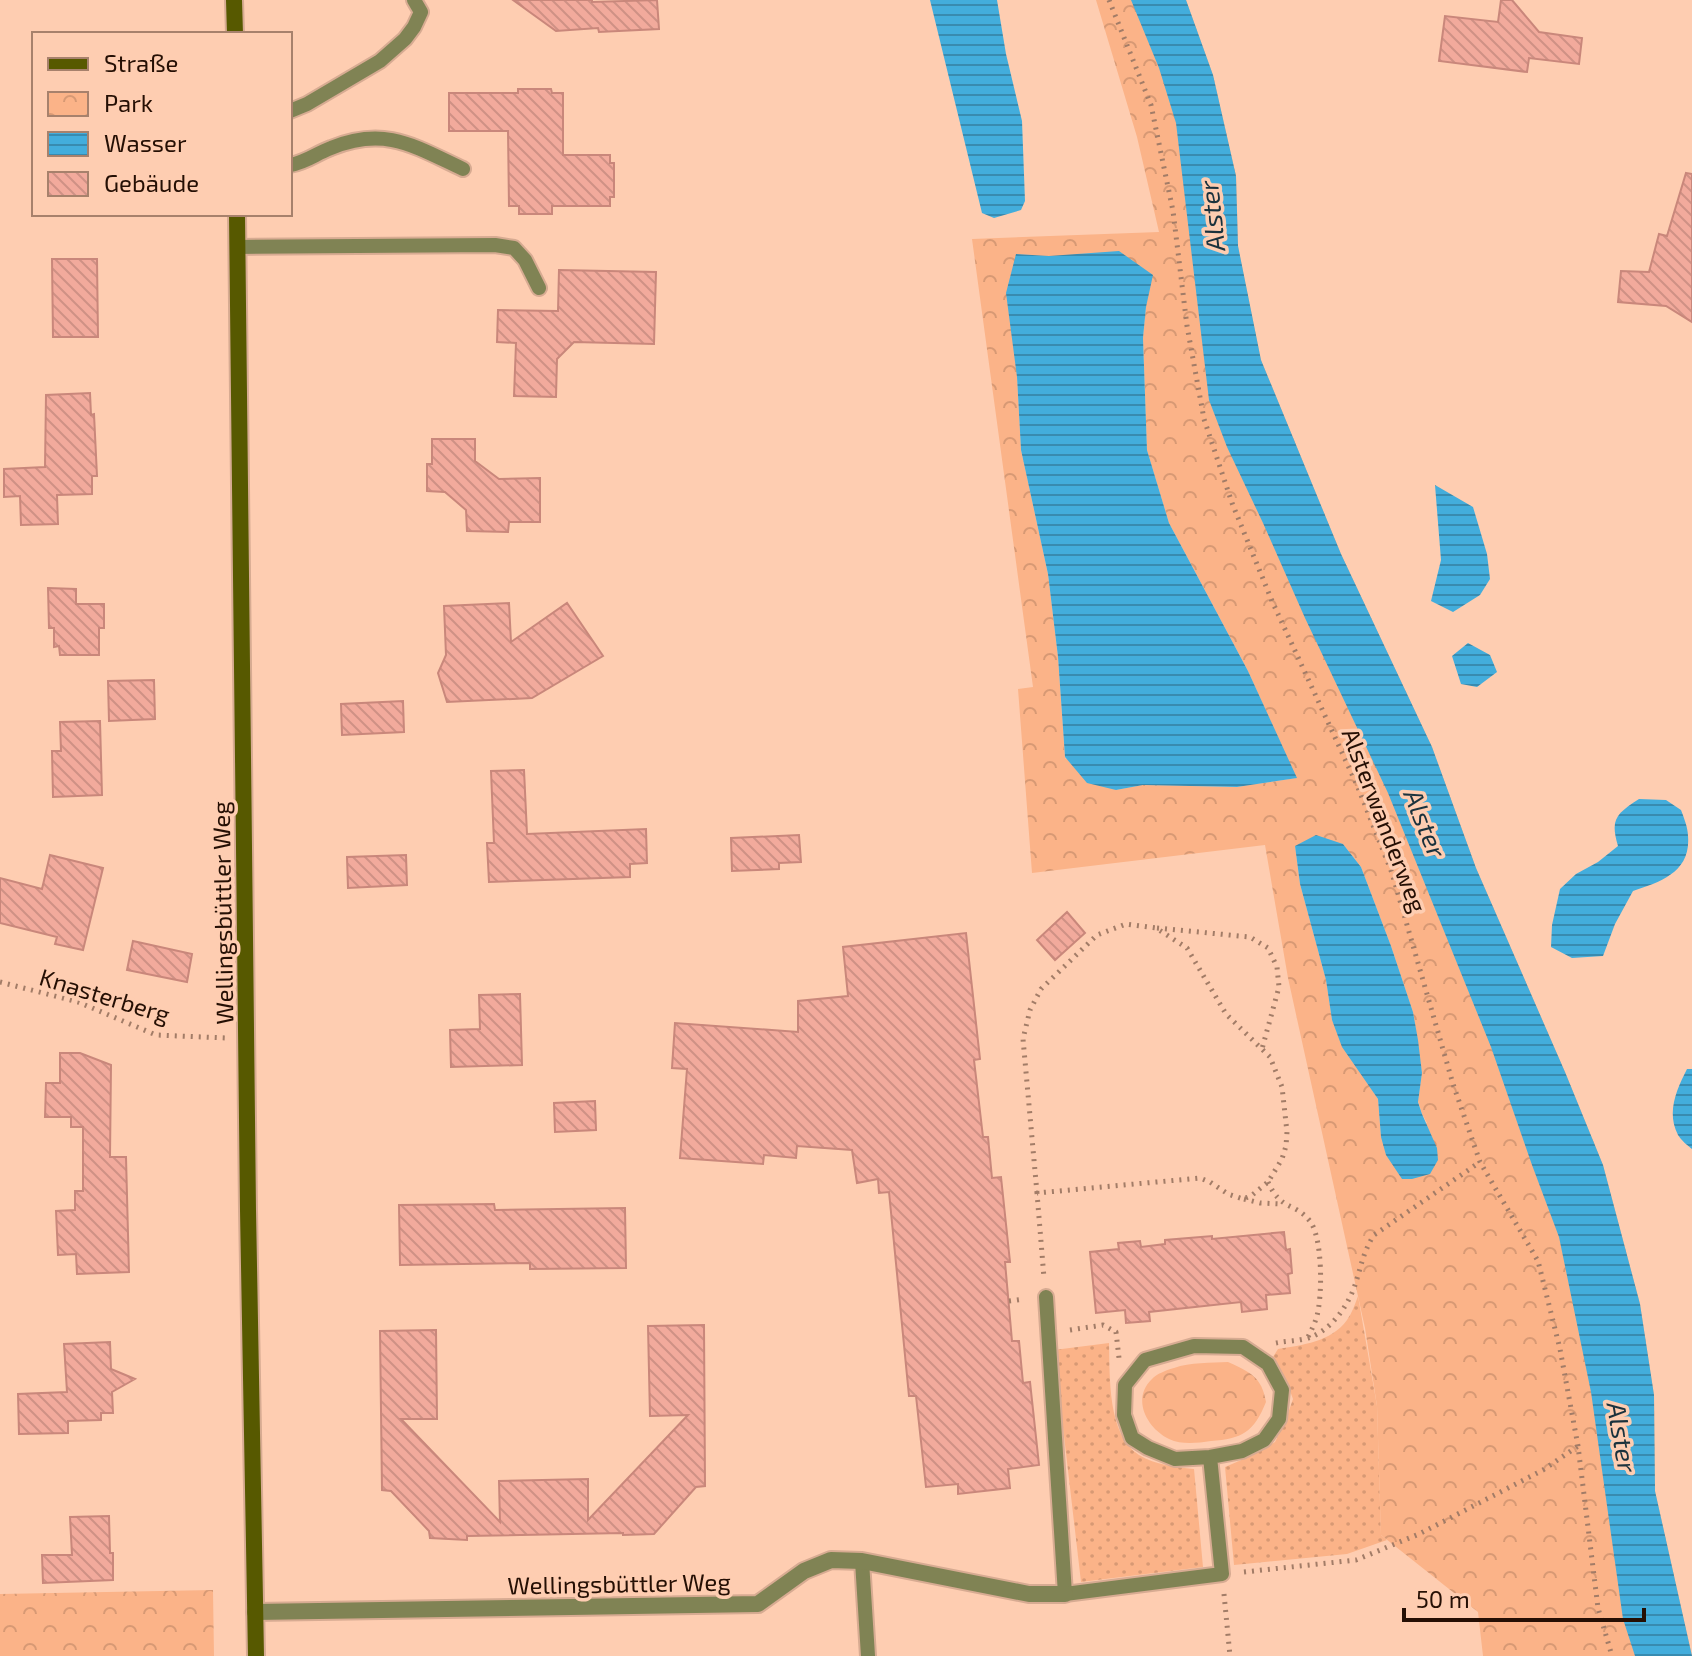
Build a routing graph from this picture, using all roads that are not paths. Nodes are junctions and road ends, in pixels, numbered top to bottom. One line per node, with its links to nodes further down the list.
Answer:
1 (234, 0): 3 (main road)
2 (414, 0): 4 (lane)
3 (235, 32)
4 (292, 110)
5 (292, 165): 6 (lane)
6 (463, 169)
7 (237, 216): 8 (main road, Wellingsbüttler Weg)
8 (237, 247): 9 (lane); 14 (main road, Wellingsbüttler Weg)
9 (539, 288)
10 (1046, 1297): 13 (lane)
11 (1210, 1457): 11 (lane); 13 (lane)
12 (862, 1561): 13 (street, Wellingsbüttler Weg); 14 (street, Wellingsbüttler Weg); 16 (lane)
13 (1065, 1594)
14 (255, 1612): 15 (main road, Wellingsbüttler Weg)
15 (256, 1656)
16 (868, 1656)

